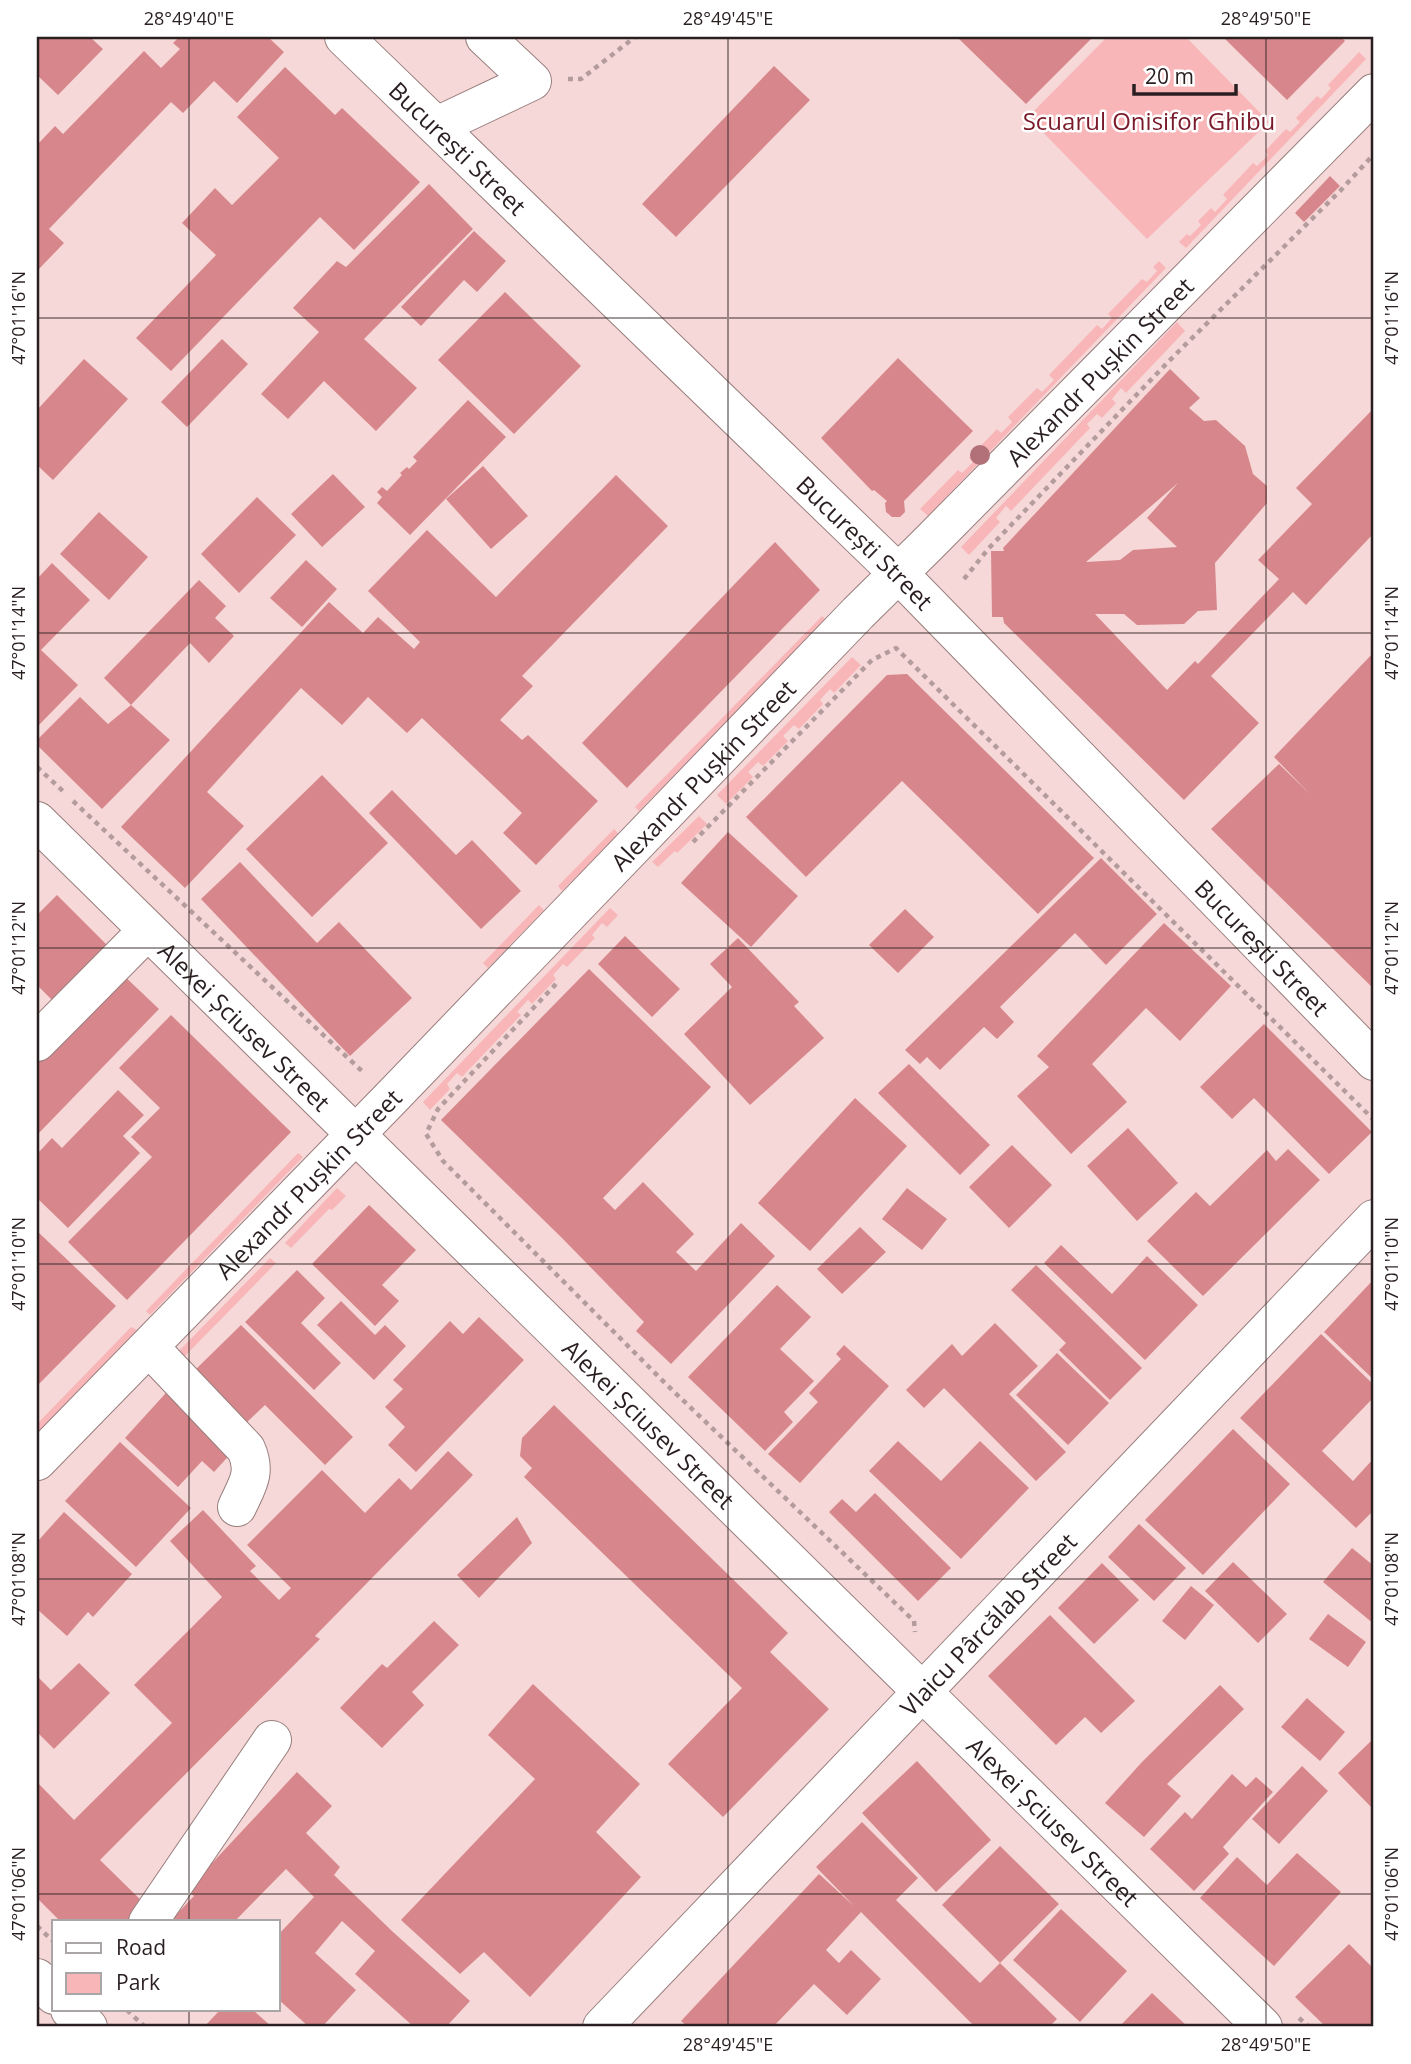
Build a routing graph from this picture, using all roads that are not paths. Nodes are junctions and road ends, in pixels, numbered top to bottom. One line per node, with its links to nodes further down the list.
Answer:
1 (344, 37): 4 (main road, București Street)
2 (485, 37): 4 (main road)
3 (1374, 93): 5 (main road, Alexandr Pușkin Street)
4 (437, 127): 5 (main road, București Street)
5 (899, 574): 9 (main road, București Street); 10 (main road, Alexandr Pușkin Street)
6 (37, 821): 7 (main road, Alexei Șciusev Street)
7 (147, 931): 8 (main road); 10 (main road, Alexei Șciusev Street)
8 (37, 1042)
9 (1374, 1061)
10 (354, 1135): 12 (main road, Alexandr Pușkin Street); 15 (main road, Alexei Șciusev Street)
11 (1374, 1219): 15 (main road, Vlaicu Pârcălab Street)
12 (149, 1347): 13 (main road, Alexandr Pușkin Street); 14 (main road)
13 (37, 1461)
14 (237, 1507)
15 (921, 1692): 20 (main road, Vlaicu Pârcălab Street); 21 (main road, Alexei Șciusev Street)
16 (272, 1740): 17 (main road)
17 (149, 1920)
18 (37, 1978): 19 (main road)
19 (52, 1991)
20 (602, 2027)
21 (1263, 2027)

